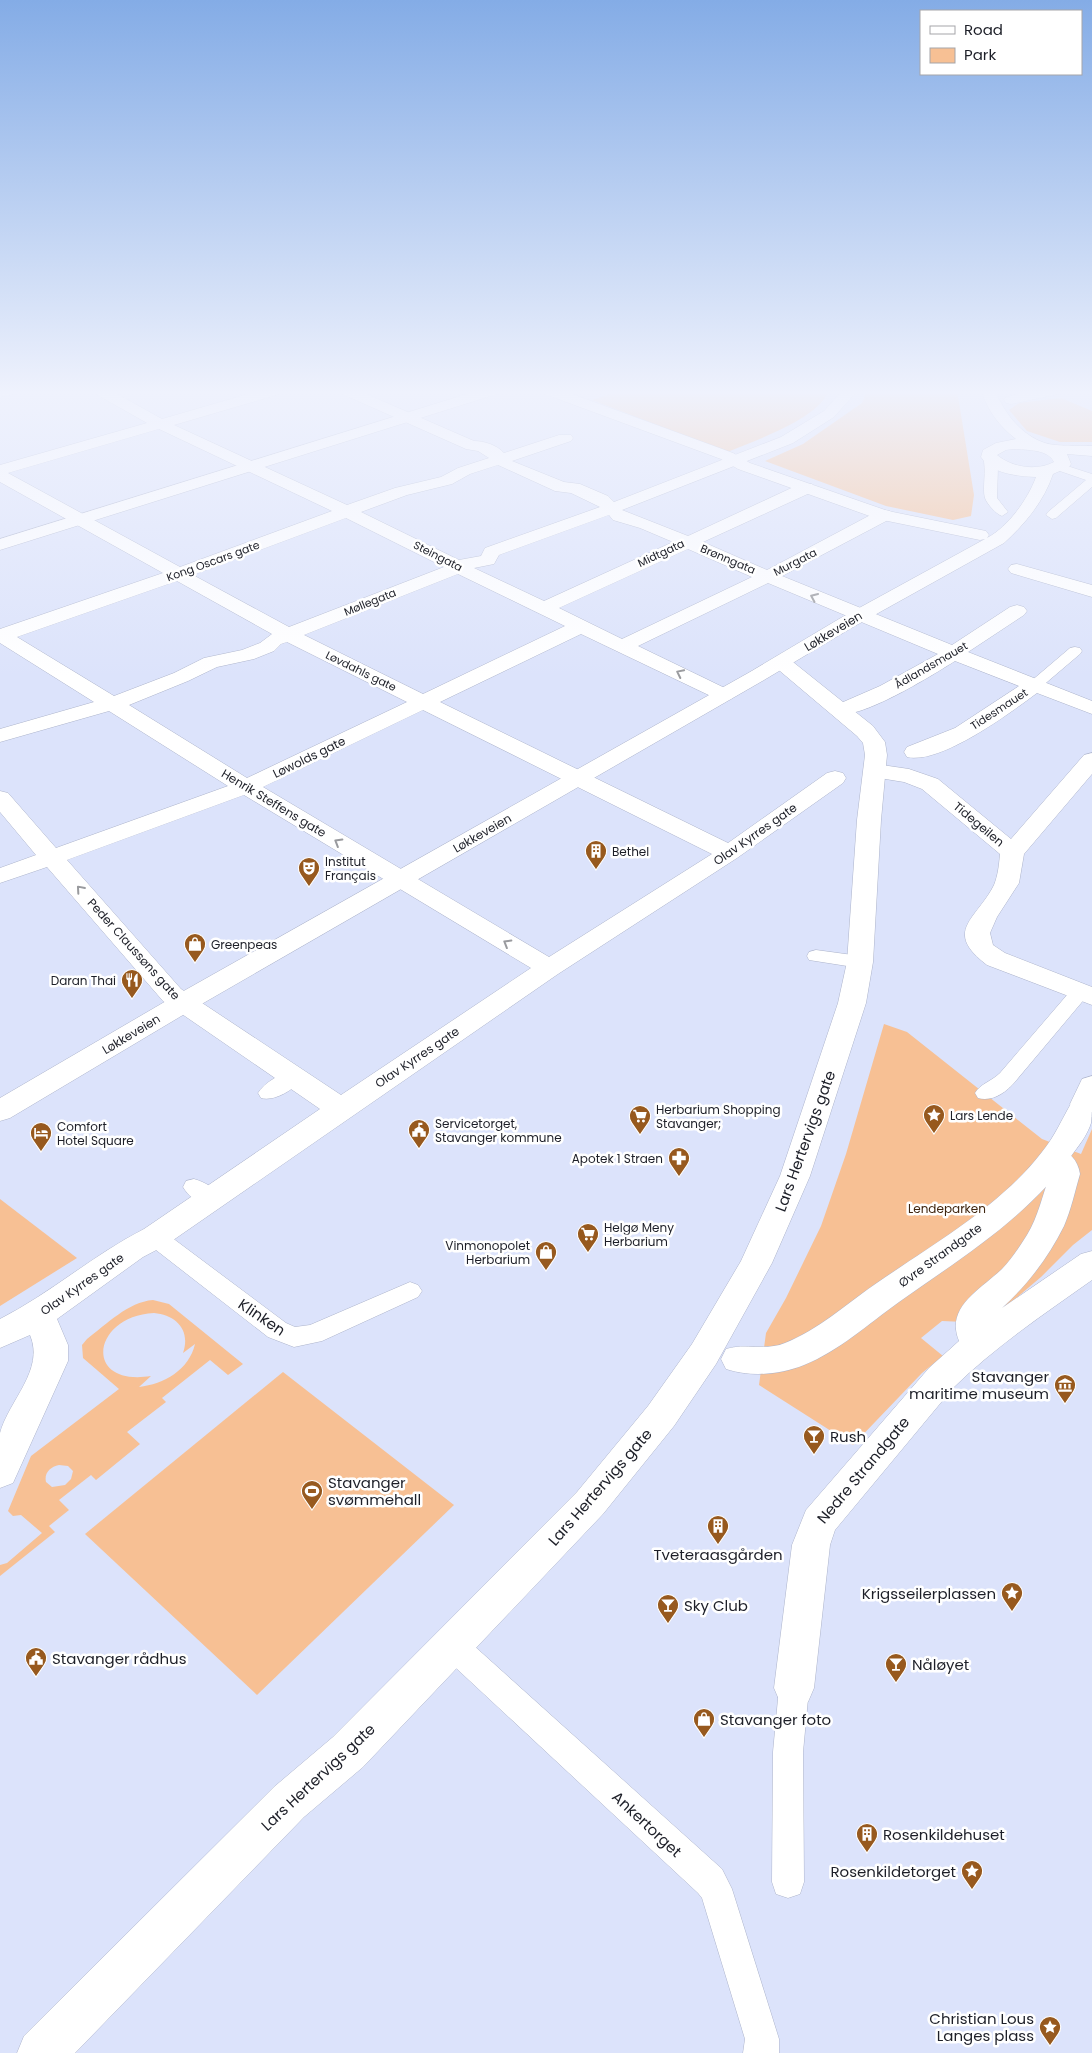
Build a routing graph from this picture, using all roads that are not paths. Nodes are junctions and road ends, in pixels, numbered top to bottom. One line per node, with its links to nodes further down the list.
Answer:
1 (19, 486): 18 (street, Løvdahls gate)
2 (187, 486): 18 (street)
3 (292, 486): 14 (street, Steingata)
4 (431, 486): 14 (street, Kong Oscars gate)
5 (558, 486): 13 (street, Brønngata)
6 (671, 486): 13 (street, Møllegata)
7 (800, 486): 12 (street)
8 (991, 486): 15 (lane)
9 (1022, 486): 15 (street, Løkkeveien)
10 (1043, 486): 22 (street, Løkkeveien)
11 (1085, 486): 17 (lane)
12 (806, 488): 16 (street); 20 (street, Midtgata)
13 (611, 509): 20 (street, Brønngata); 23 (street, Møllegata)
14 (348, 512): 23 (street, Steingata); 25 (street, Kong Oscars gate)
15 (1002, 512): 19 (street, Løkkeveien)
16 (884, 514): 19 (street); 26 (street, Murgata)
17 (1052, 515)
18 (81, 520): 21 (street); 25 (street, Løvdahls gate)
19 (980, 535): 22 (street, Løkkeveien)
20 (686, 541): 26 (street, Brønngata); 28 (street, Midtgata)
21 (0, 545)
22 (965, 555): 30 (street, Løkkeveien)
23 (460, 567): 28 (street, Steingata); 33 (street, Møllegata)
24 (1017, 570): 27 (street)
25 (179, 574): 32 (street, Kong Oscars gate); 33 (street, Løvdahls gate)
26 (767, 576): 30 (street, Brønngata, one-way to 26); 34 (street, Murgata)
27 (1092, 591)
28 (544, 608): 31 (street, Steingata)
29 (1017, 611): 36 (street, Ådlandsmauet)
30 (859, 616): 36 (street, Brønngata); 37 (street, Løkkeveien)
31 (580, 626): 34 (street, Steingata); 40 (street, Løwolds gate)
32 (0, 635): 41 (street, Henrik Steffens gate)
33 (288, 635): 40 (street, Løvdahls gate); 41 (street, Møllegata)
34 (623, 646): 39 (street, Steingata, one-way to 34)
35 (1075, 651): 38 (lane, Tidesmauet)
36 (953, 653): 38 (street, Brønngata); 43 (street, Ådlandsmauet)
37 (781, 662): 39 (street, Løkkeveien); 43 (street)
38 (1035, 685): 42 (street, Brønngata); 45 (street, Tidesmauet)
39 (724, 695): 48 (street, Løkkeveien)
40 (424, 702): 48 (street, Løvdahls gate); 50 (street, Løwolds gate)
41 (111, 704): 44 (street, Møllegata); 50 (street, Henrik Steffens gate)
42 (1092, 708)
43 (841, 710): 47 (street)
44 (0, 736)
45 (914, 752)
46 (1092, 760): 53 (street)
47 (875, 771): 53 (street, Tidegeilen); 58 (street, Lars Hertervigs gate)
48 (577, 778): 52 (street, Løvdahls gate); 56 (street, Løkkeveien)
49 (835, 778): 52 (street, Olav Kyrres gate)
50 (246, 787): 54 (street, Løwolds gate); 56 (street, Henrik Steffens gate, one-way to 50)
51 (0, 798): 54 (street, Peder Claussøns gate)
52 (728, 853): 59 (street, Olav Kyrres gate)
53 (1012, 853): 60 (street, Tidegeilen)
54 (52, 858): 55 (street, Løwolds gate); 61 (street, Peder Claussøns gate, one-way to 54)
55 (0, 876)
56 (401, 879): 59 (street, Henrik Steffens gate, one-way to 56); 61 (street, Løkkeveien)
57 (816, 956): 58 (lane)
58 (860, 962): 77 (street, Lars Hertervigs gate)
59 (549, 968): 66 (street, Olav Kyrres gate)
60 (1089, 997): 64 (lane)
61 (183, 1003): 62 (street, Peder Claussøns gate); 67 (street, Løkkeveien)
62 (293, 1077): 63 (lane); 66 (street, Peder Claussøns gate)
63 (268, 1093)
64 (985, 1093)
65 (1089, 1095): 68 (street, Øvre Strandgate)
66 (340, 1108): 69 (street, Olav Kyrres gate)
67 (0, 1111)
68 (1056, 1158): 74 (street); 75 (street, Øvre Strandgate)
69 (155, 1237): 71 (lane, Klinken); 72 (street, Olav Kyrres gate)
70 (1092, 1263): 74 (street, Nedre Strandgate)
71 (410, 1291)
72 (38, 1315): 73 (street, Olav Kyrres gate); 76 (street)
73 (0, 1335)
74 (977, 1344): 78 (street, Nedre Strandgate)
75 (738, 1359)
76 (0, 1472)
77 (452, 1645): 80 (street, Lars Hertervigs gate); 81 (lane, Ankertorget)
78 (794, 1688): 79 (lane, Nedre Strandgate)
79 (788, 1882)
80 (53, 2043)
81 (761, 2053)

